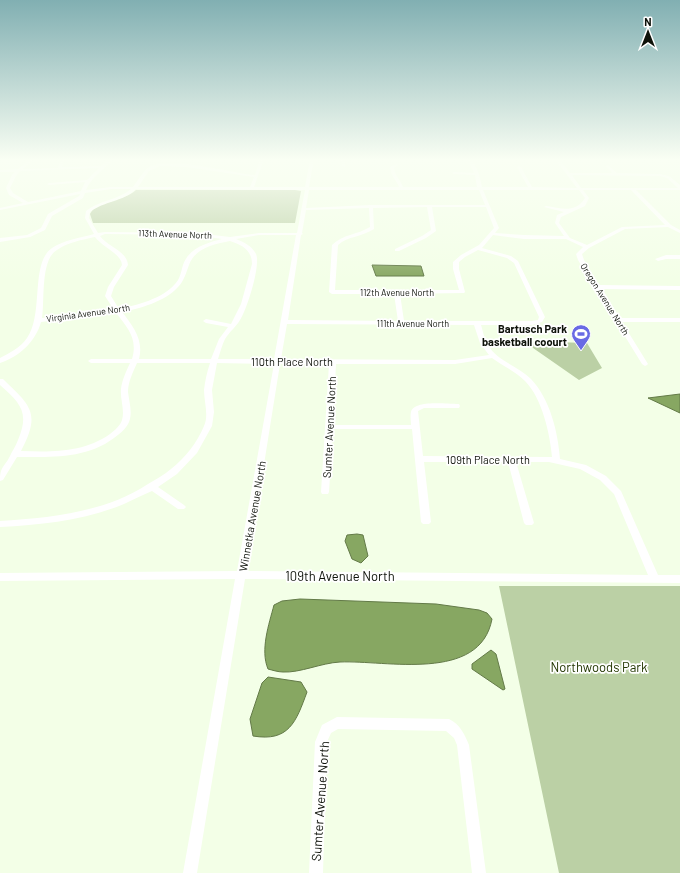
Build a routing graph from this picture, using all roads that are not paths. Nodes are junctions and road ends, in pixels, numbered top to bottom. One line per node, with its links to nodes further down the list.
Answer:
1 (22, 200): 9 (street)
2 (37, 200): 9 (street)
3 (76, 200): 24 (street)
4 (112, 200): 19 (street)
5 (306, 200): 15 (street, Winnetka Avenue North)
6 (485, 200): 12 (street)
7 (587, 200): 16 (street)
8 (643, 200): 17 (street)
9 (26, 202): 14 (street)
10 (370, 206): 11 (street); 15 (street); 32 (street, 112th Avenue North)
11 (429, 206): 12 (street); 27 (street)
12 (488, 206): 21 (street)
13 (546, 207): 16 (street)
14 (0, 208)
15 (305, 209): 20 (street, Winnetka Avenue North)
16 (568, 211): 23 (street)
17 (669, 226): 18 (street); 25 (street)
18 (680, 232)
19 (97, 234): 22 (street, 113th Avenue North); 33 (street); 34 (street, 113th Avenue North)
20 (301, 234): 22 (street, 113th Avenue North); 38 (street, Winnetka Avenue North)
21 (493, 234): 23 (street); 26 (street)
22 (230, 238): 33 (street, Virginia Avenue North); 41 (street)
23 (567, 238): 25 (street, Oregon Avenue North)
24 (0, 240)
25 (587, 247): 30 (street, Oregon Avenue North)
26 (478, 248): 32 (street, 112th Avenue North); 40 (street, 111th Avenue North)
27 (397, 250)
28 (680, 256): 29 (street)
29 (658, 259)
30 (597, 287): 31 (street); 35 (street, Oregon Avenue North)
31 (680, 288)
32 (397, 292): 39 (street)
33 (117, 310): 34 (street, Virginia Avenue North); 45 (street)
34 (38, 320): 43 (street, 113th Avenue North)
35 (618, 320): 36 (street); 49 (street, Oregon Avenue North)
36 (680, 320)
37 (206, 321): 41 (street)
38 (286, 322): 39 (street, 111th Avenue North); 47 (street, Winnetka Avenue North)
39 (401, 323): 40 (street, 111th Avenue North)
40 (477, 323): 42 (street)
41 (233, 326): 46 (street)
42 (493, 356): 48 (street, 110th Place North); 57 (street)
43 (0, 361)
44 (91, 361): 45 (street, 110th Place North)
45 (134, 361): 46 (street, 110th Place North); 54 (street)
46 (215, 361): 47 (street, 110th Place North); 59 (street)
47 (278, 361): 48 (street, 110th Place North); 65 (street, Winnetka Avenue North)
48 (333, 361): 52 (street, Sumter Avenue North)
49 (645, 364)
50 (0, 381): 54 (street)
51 (456, 406): 53 (street)
52 (329, 427): 53 (street); 60 (street, Sumter Avenue North)
53 (415, 427): 55 (street)
54 (14, 454): 58 (street)
55 (419, 459): 56 (street, 109th Place North); 62 (street)
56 (511, 459): 57 (street, 109th Place North); 63 (street)
57 (556, 460): 67 (street, 109th Place North)
58 (0, 478)
59 (151, 486): 61 (street); 64 (street)
60 (325, 492)
61 (181, 507)
62 (426, 522)
63 (529, 522)
64 (0, 524)
65 (241, 575): 66 (street, 109th Avenue North); 67 (street, 109th Avenue North); 69 (street, Winnetka Avenue North)
66 (0, 577)
67 (656, 579): 68 (street, 109th Avenue North)
68 (680, 579)
69 (190, 873)
70 (316, 873): 71 (street, Sumter Avenue North)
71 (479, 873)

